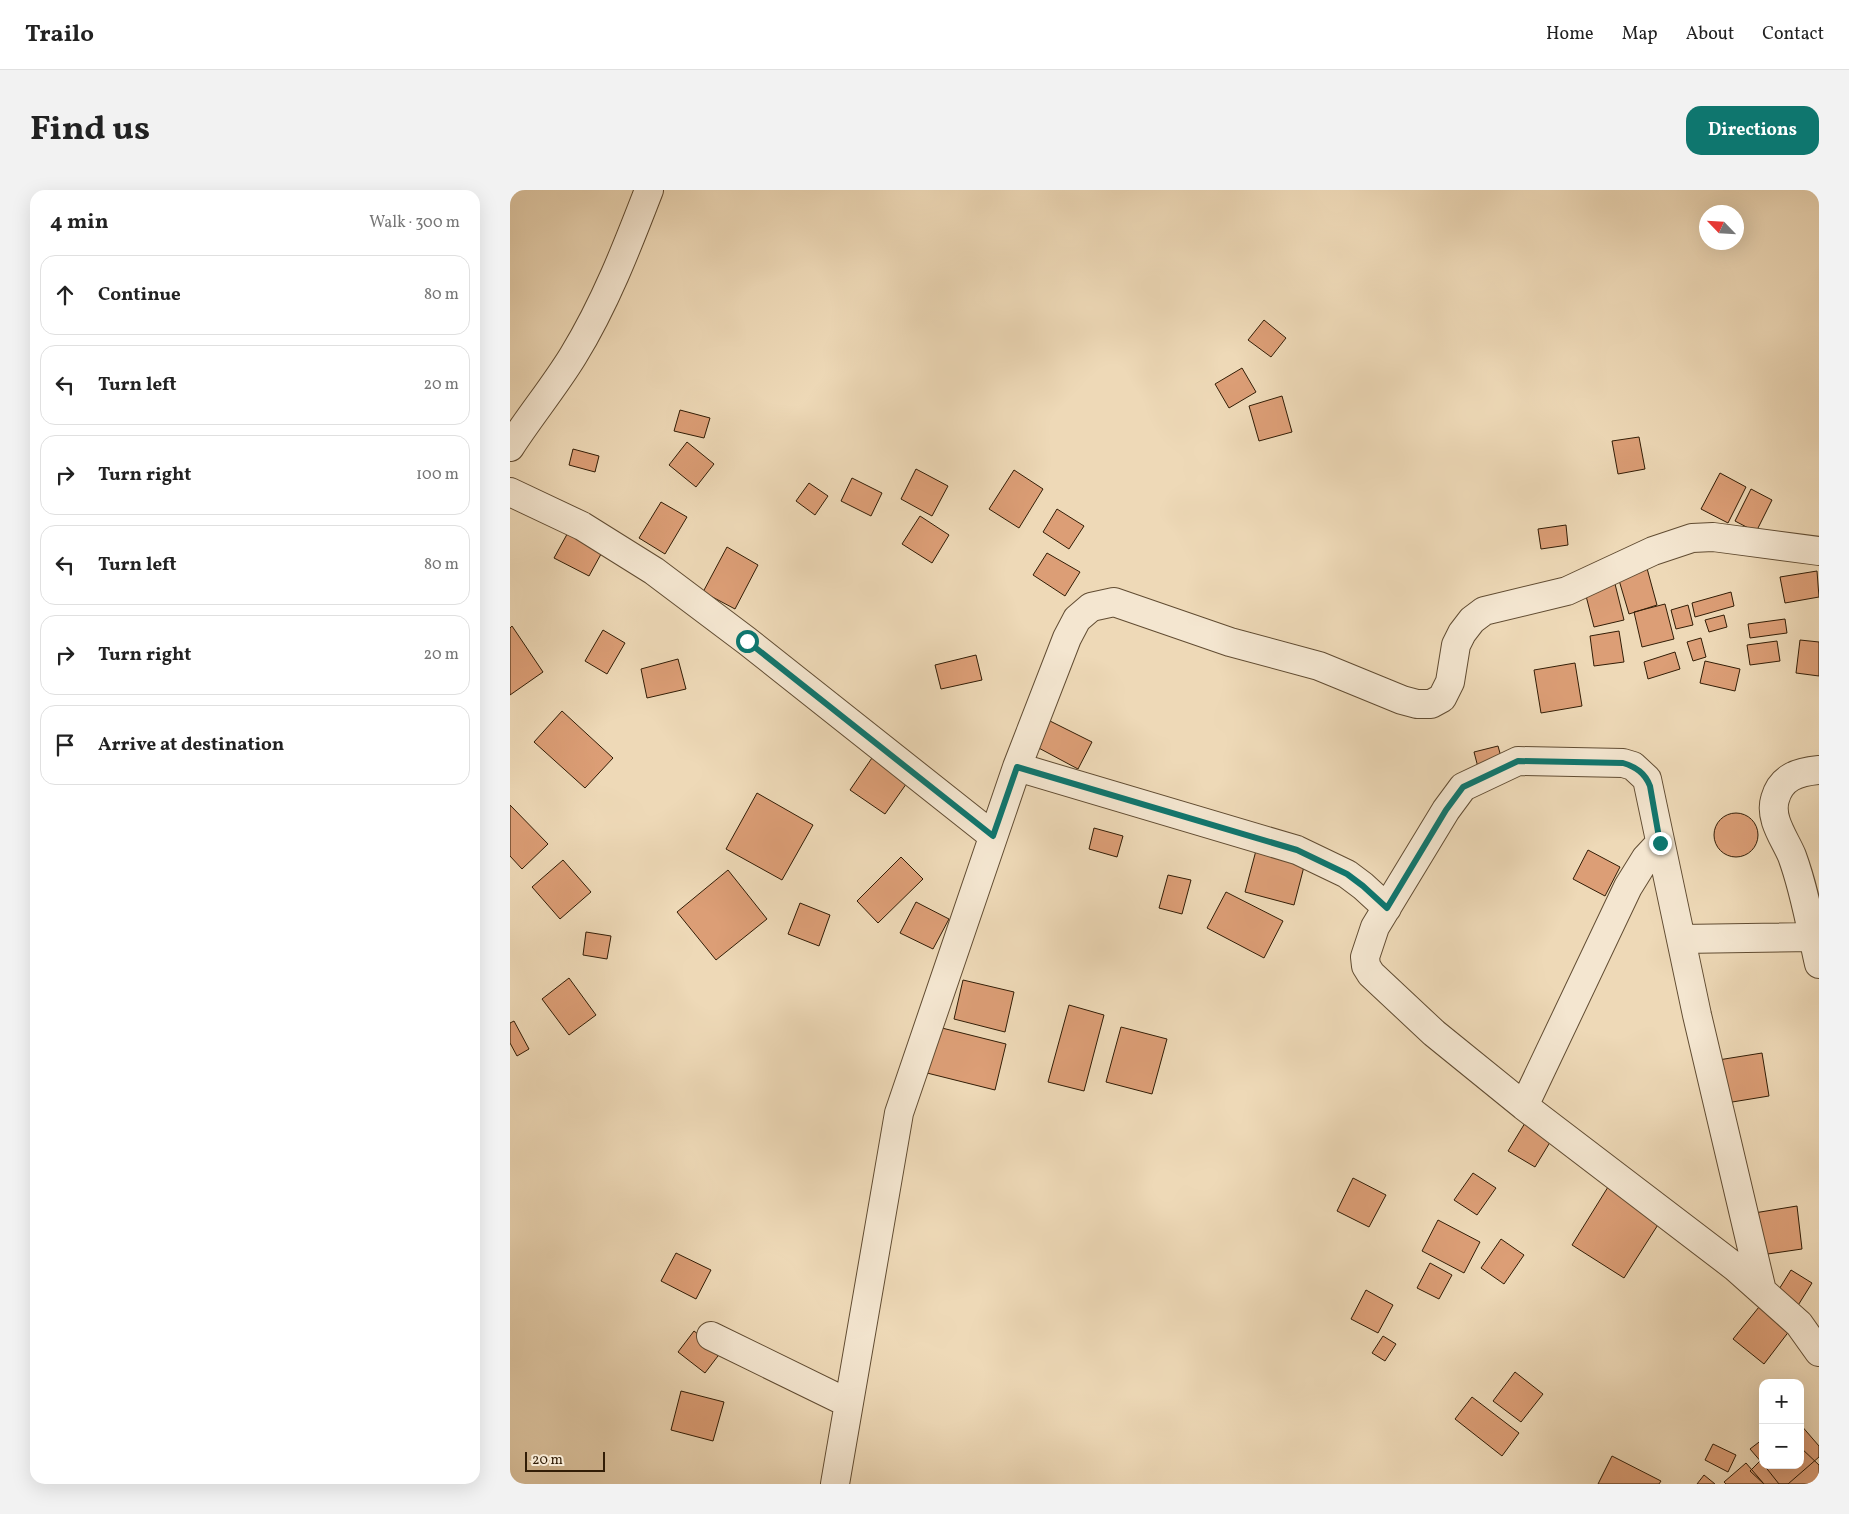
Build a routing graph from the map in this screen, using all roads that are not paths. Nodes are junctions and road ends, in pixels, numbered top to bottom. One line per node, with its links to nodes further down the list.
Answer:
1 (649, 190): 2 (street)
2 (510, 447)
3 (510, 492): 7 (street)
4 (1819, 551): 5 (street)
5 (1017, 767): 7 (street); 9 (street)
6 (1819, 770): 10 (street)
7 (993, 836): 17 (street)
8 (1660, 843): 9 (street); 11 (street); 13 (street)
9 (1387, 908): 13 (street)
10 (1813, 937): 11 (street); 12 (street)
11 (1681, 939): 14 (street)
12 (1819, 964)
13 (1524, 1106): 14 (street)
14 (1762, 1290): 16 (street)
15 (711, 1336): 17 (street)
16 (1819, 1352)
17 (848, 1402): 18 (street)
18 (835, 1484)

